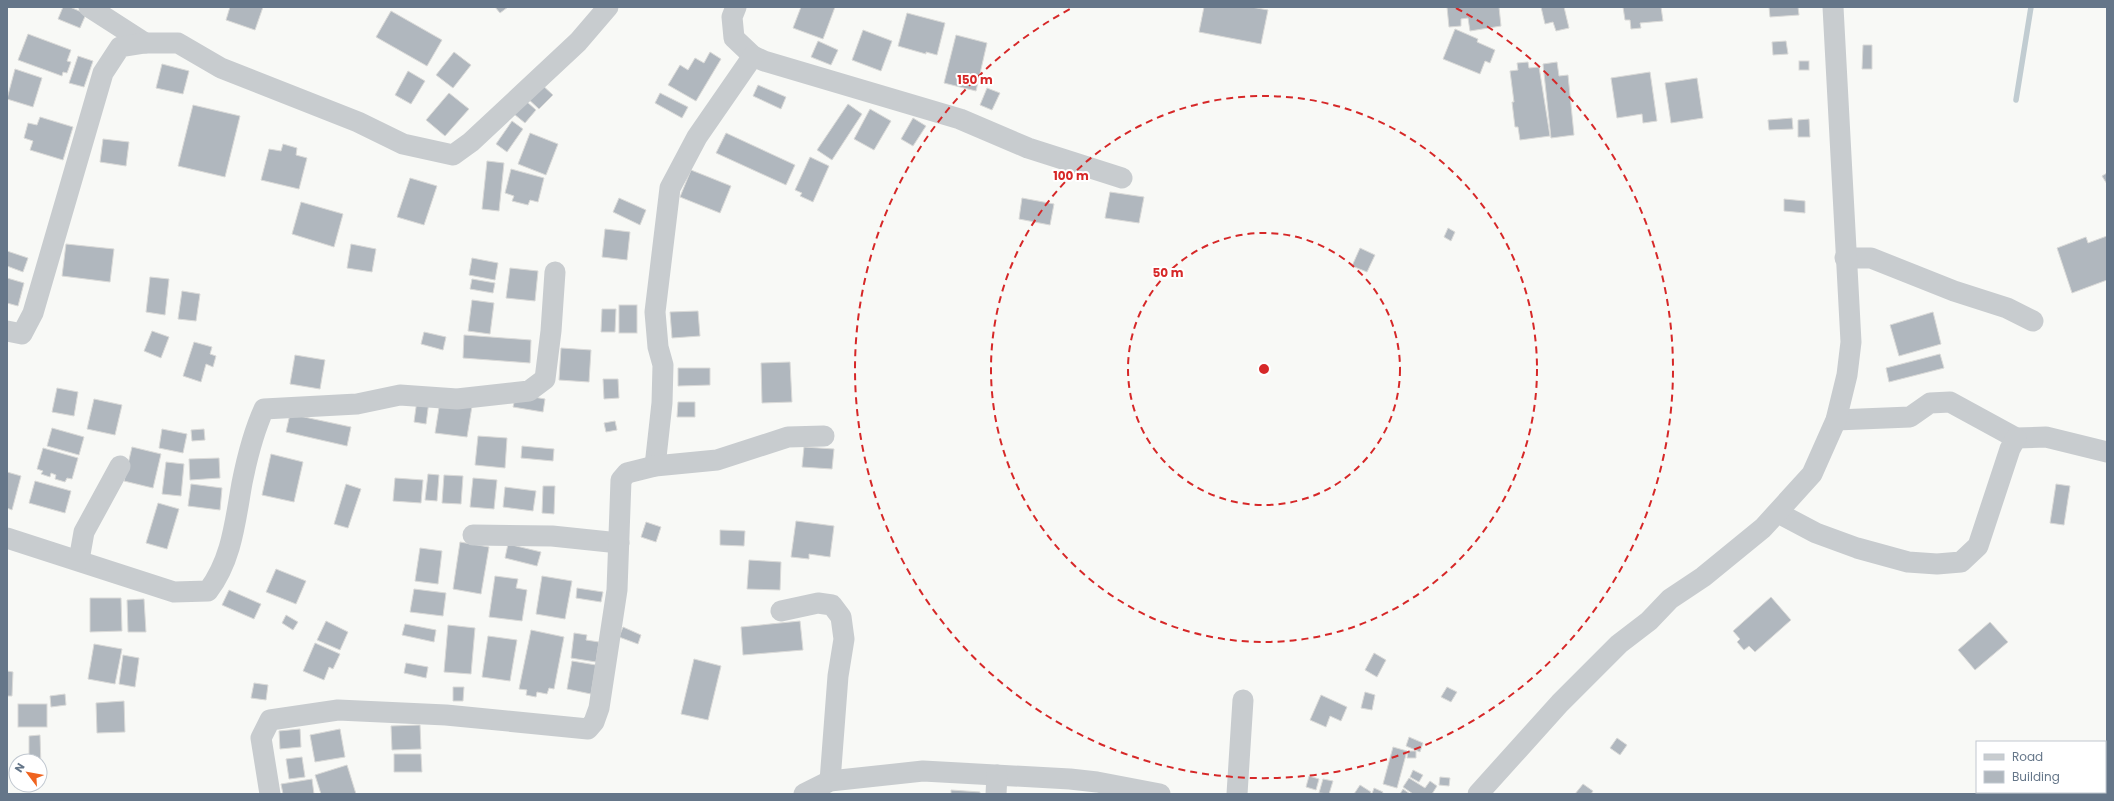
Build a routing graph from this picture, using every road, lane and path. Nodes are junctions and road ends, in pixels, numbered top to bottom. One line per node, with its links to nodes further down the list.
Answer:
1 (89, 7): 5 (street)
2 (608, 7): 5 (street)
3 (736, 7): 6 (street)
4 (1833, 7): 8 (street)
5 (145, 43): 11 (street)
6 (753, 56): 7 (street); 17 (street)
7 (1122, 178)
8 (1845, 258): 10 (street); 12 (street)
9 (555, 272): 22 (street)
10 (2033, 321)
11 (7, 331)
12 (1836, 420): 14 (street); 18 (street)
13 (824, 436): 17 (street)
14 (2016, 438): 15 (street); 18 (street)
15 (2107, 452)
16 (120, 466): 22 (street)
17 (655, 466): 21 (street)
18 (1778, 513): 31 (street)
19 (473, 535): 21 (street)
20 (7, 538): 22 (street)
21 (619, 544): 28 (street)
22 (79, 560)
23 (781, 611): 25 (street)
24 (1243, 700): 30 (street)
25 (830, 781): 26 (street); 29 (street)
26 (996, 785): 27 (street)
27 (1149, 793)
28 (270, 794)
29 (804, 794)
30 (1237, 794)
31 (1478, 794)

